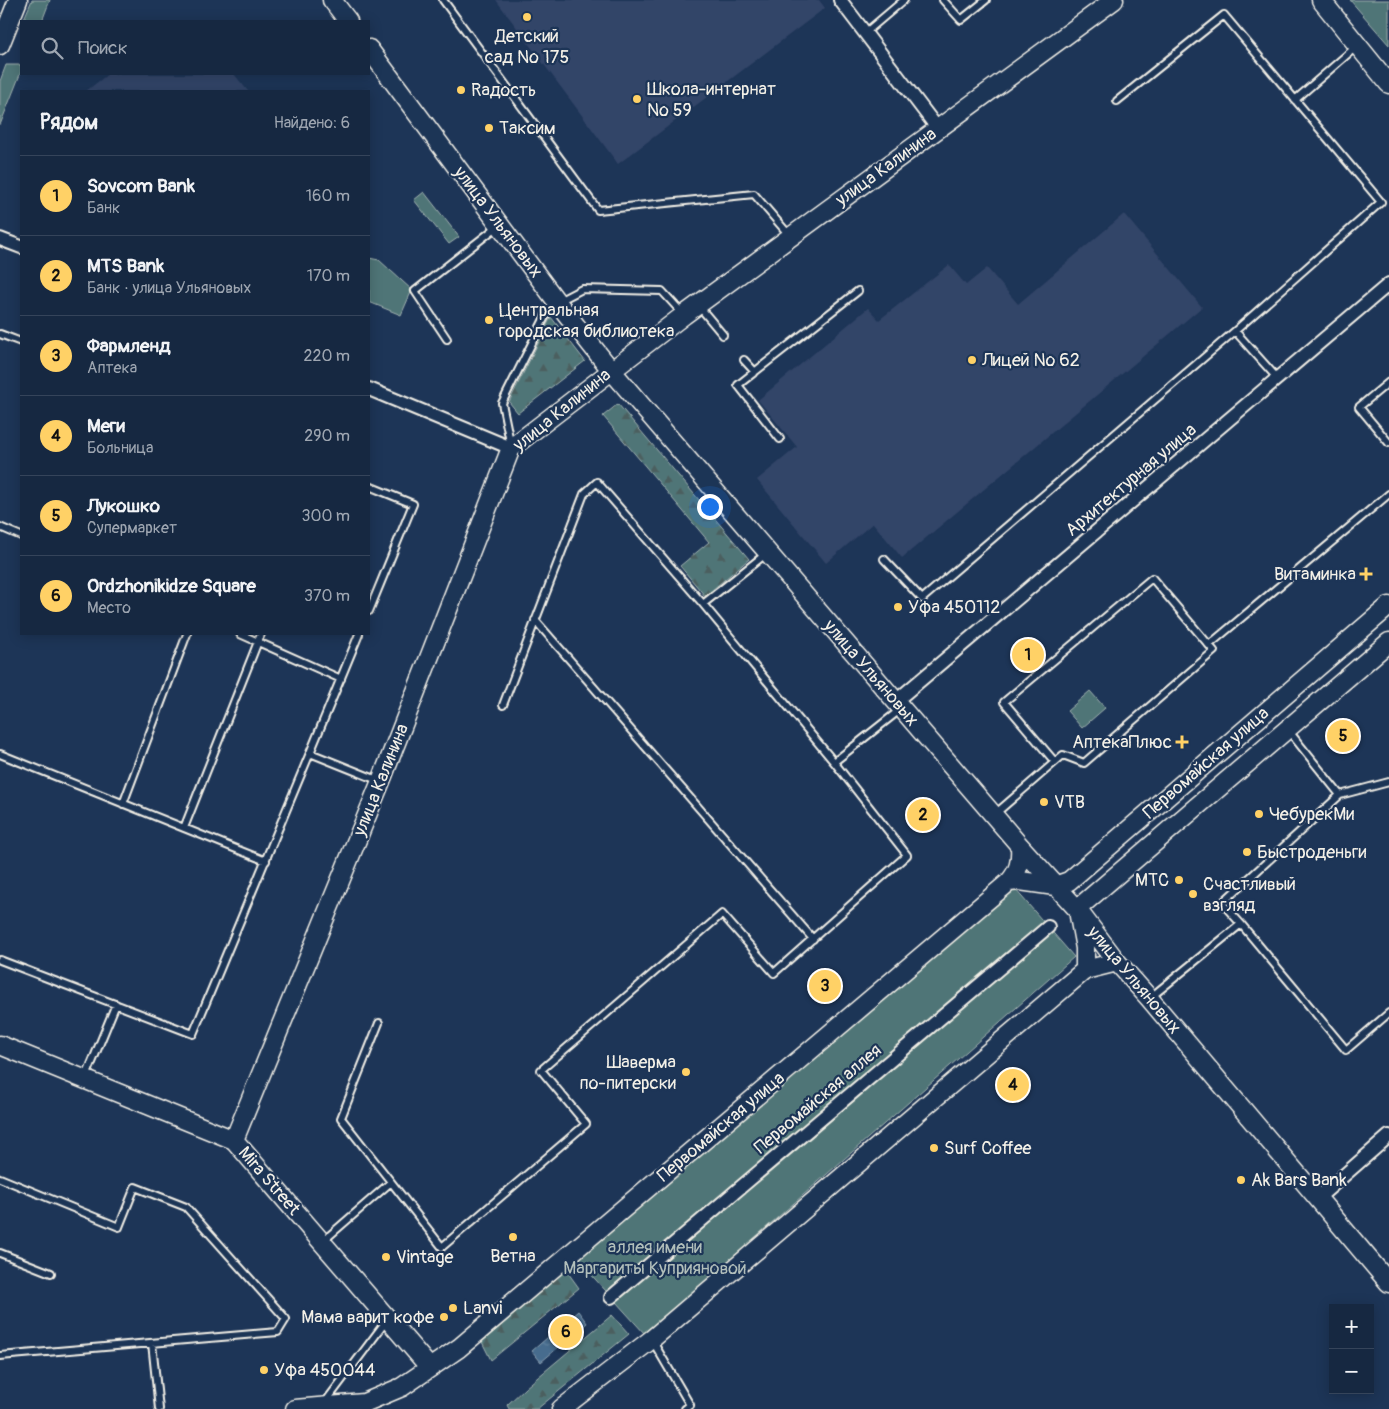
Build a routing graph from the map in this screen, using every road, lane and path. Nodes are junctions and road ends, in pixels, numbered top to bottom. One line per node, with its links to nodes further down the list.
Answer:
1 (18, 0): 12 (main road)
2 (332, 0): 10 (main road)
3 (443, 0): 20 (lane)
4 (840, 0): 11 (street)
5 (904, 0): 11 (lane)
6 (943, 0): 7 (lane)
7 (986, 0)
8 (1114, 0): 18 (main road, улица Калинина)
9 (1321, 0): 13 (main road)
10 (347, 20)
11 (864, 32): 18 (street)
12 (0, 45)
13 (1358, 45): 15 (main road); 16 (lane)
14 (370, 50): 19 (main road, улица Ульяновых)
15 (1389, 84)
16 (1295, 100): 17 (lane); 27 (lane)
17 (1117, 101)
18 (938, 129): 20 (main road, улица Калинина)
19 (499, 225): 25 (main road, улица Ульяновых); 30 (lane)
20 (790, 237): 26 (main road, улица Калинина)
21 (0, 239): 22 (street)
22 (20, 248)
23 (1389, 284): 35 (street, Архитектурная улица)
24 (858, 291): 34 (lane)
25 (557, 302): 26 (lane); 33 (main road, улица Ульяновых); 40 (lane)
26 (691, 310): 29 (lane); 33 (main road, улица Калинина)
27 (1235, 331): 35 (lane); 46 (lane)
28 (0, 334): 31 (lane)
29 (723, 335)
30 (447, 339)
31 (20, 342)
32 (744, 360): 34 (lane)
33 (611, 370): 40 (main road, улица Калинина); 45 (main road, улица Ульяновых)
34 (754, 372): 38 (lane)
35 (1278, 378): 59 (street, Архитектурная улица)
36 (1389, 382): 39 (lane)
37 (370, 389): 40 (street)
38 (780, 438)
39 (1389, 443)
40 (512, 448): 66 (main road, улица Калинина)
41 (370, 486): 49 (lane)
42 (1389, 494): 57 (lane)
43 (0, 527): 44 (lane)
44 (20, 536)
45 (767, 552): 47 (lane); 59 (main road, улица Ульяновых)
46 (884, 559)
47 (703, 604): 50 (lane); 64 (lane)
48 (1389, 606): 75 (main road, Первомайская улица)
49 (370, 609)
50 (536, 620): 60 (lane); 79 (lane)
51 (187, 635): 69 (lane)
52 (242, 635): 55 (lane)
53 (260, 635): 55 (lane)
54 (359, 635): 58 (lane)
55 (257, 642): 58 (lane); 71 (lane)
56 (1389, 642): 61 (main road, Первомайская улица)
57 (1209, 644): 65 (lane); 65 (lane)
58 (341, 678): 62 (lane)
59 (899, 705): 64 (lane); 70 (main road, улица Ульяновых)
60 (503, 706)
61 (1287, 730): 68 (lane); 76 (main road, Первомайская улица)
62 (310, 753): 66 (lane); 73 (lane)
63 (0, 754): 69 (lane)
64 (834, 762): 79 (lane)
65 (1055, 762): 70 (lane)
66 (381, 781): 90 (main road, улица Калинина)
67 (1389, 782): 68 (lane)
68 (1340, 794): 77 (lane)
69 (123, 804): 71 (lane)
70 (994, 815): 72 (main road, улица Ульяновых)
71 (184, 828): 73 (lane)
72 (1020, 846): 74 (main road, Первомайская улица); 75 (main road, улица Ульяновых)
73 (266, 861): 84 (lane)
74 (1009, 882): 75 (main road); 103 (main road, Первомайская улица)
75 (1055, 886): 76 (main road, улица Ульяновых)
76 (1077, 910): 81 (main road, улица Ульяновых); 82 (main road)
77 (1241, 924): 83 (lane); 85 (lane)
78 (1048, 927): 98 (street, Первомайская аллея)
79 (814, 939): 92 (lane)
80 (0, 960): 84 (lane)
81 (1117, 962): 82 (main road); 83 (main road, улица Ульяновых)
82 (1085, 970): 100 (main road)
83 (1149, 998): 93 (main road, улица Ульяновых)
84 (116, 1004): 88 (lane)
85 (1389, 1013)
86 (379, 1023): 92 (lane)
87 (0, 1046): 88 (main road, Mira Street)
88 (85, 1080): 90 (main road, Mira Street)
89 (1389, 1136): 93 (street)
90 (234, 1140): 94 (main road, Mira Street)
91 (0, 1178): 101 (lane)
92 (391, 1182): 94 (lane)
93 (1318, 1198): 97 (main road, улица Ульяновых)
94 (322, 1242): 99 (main road, Mira Street)
95 (0, 1253): 96 (lane)
96 (50, 1274)
97 (1389, 1283)
98 (612, 1297)
99 (388, 1319): 103 (main road, Mira Street); 104 (lane)
100 (652, 1339): 107 (main road); 108 (lane)
101 (152, 1343): 102 (lane); 105 (lane)
102 (0, 1356)
103 (430, 1368): 104 (main road, Первомайская улица)
104 (322, 1408): 106 (main road, Первомайская улица)
105 (159, 1409)
106 (295, 1409)
107 (561, 1409)
108 (685, 1409)

